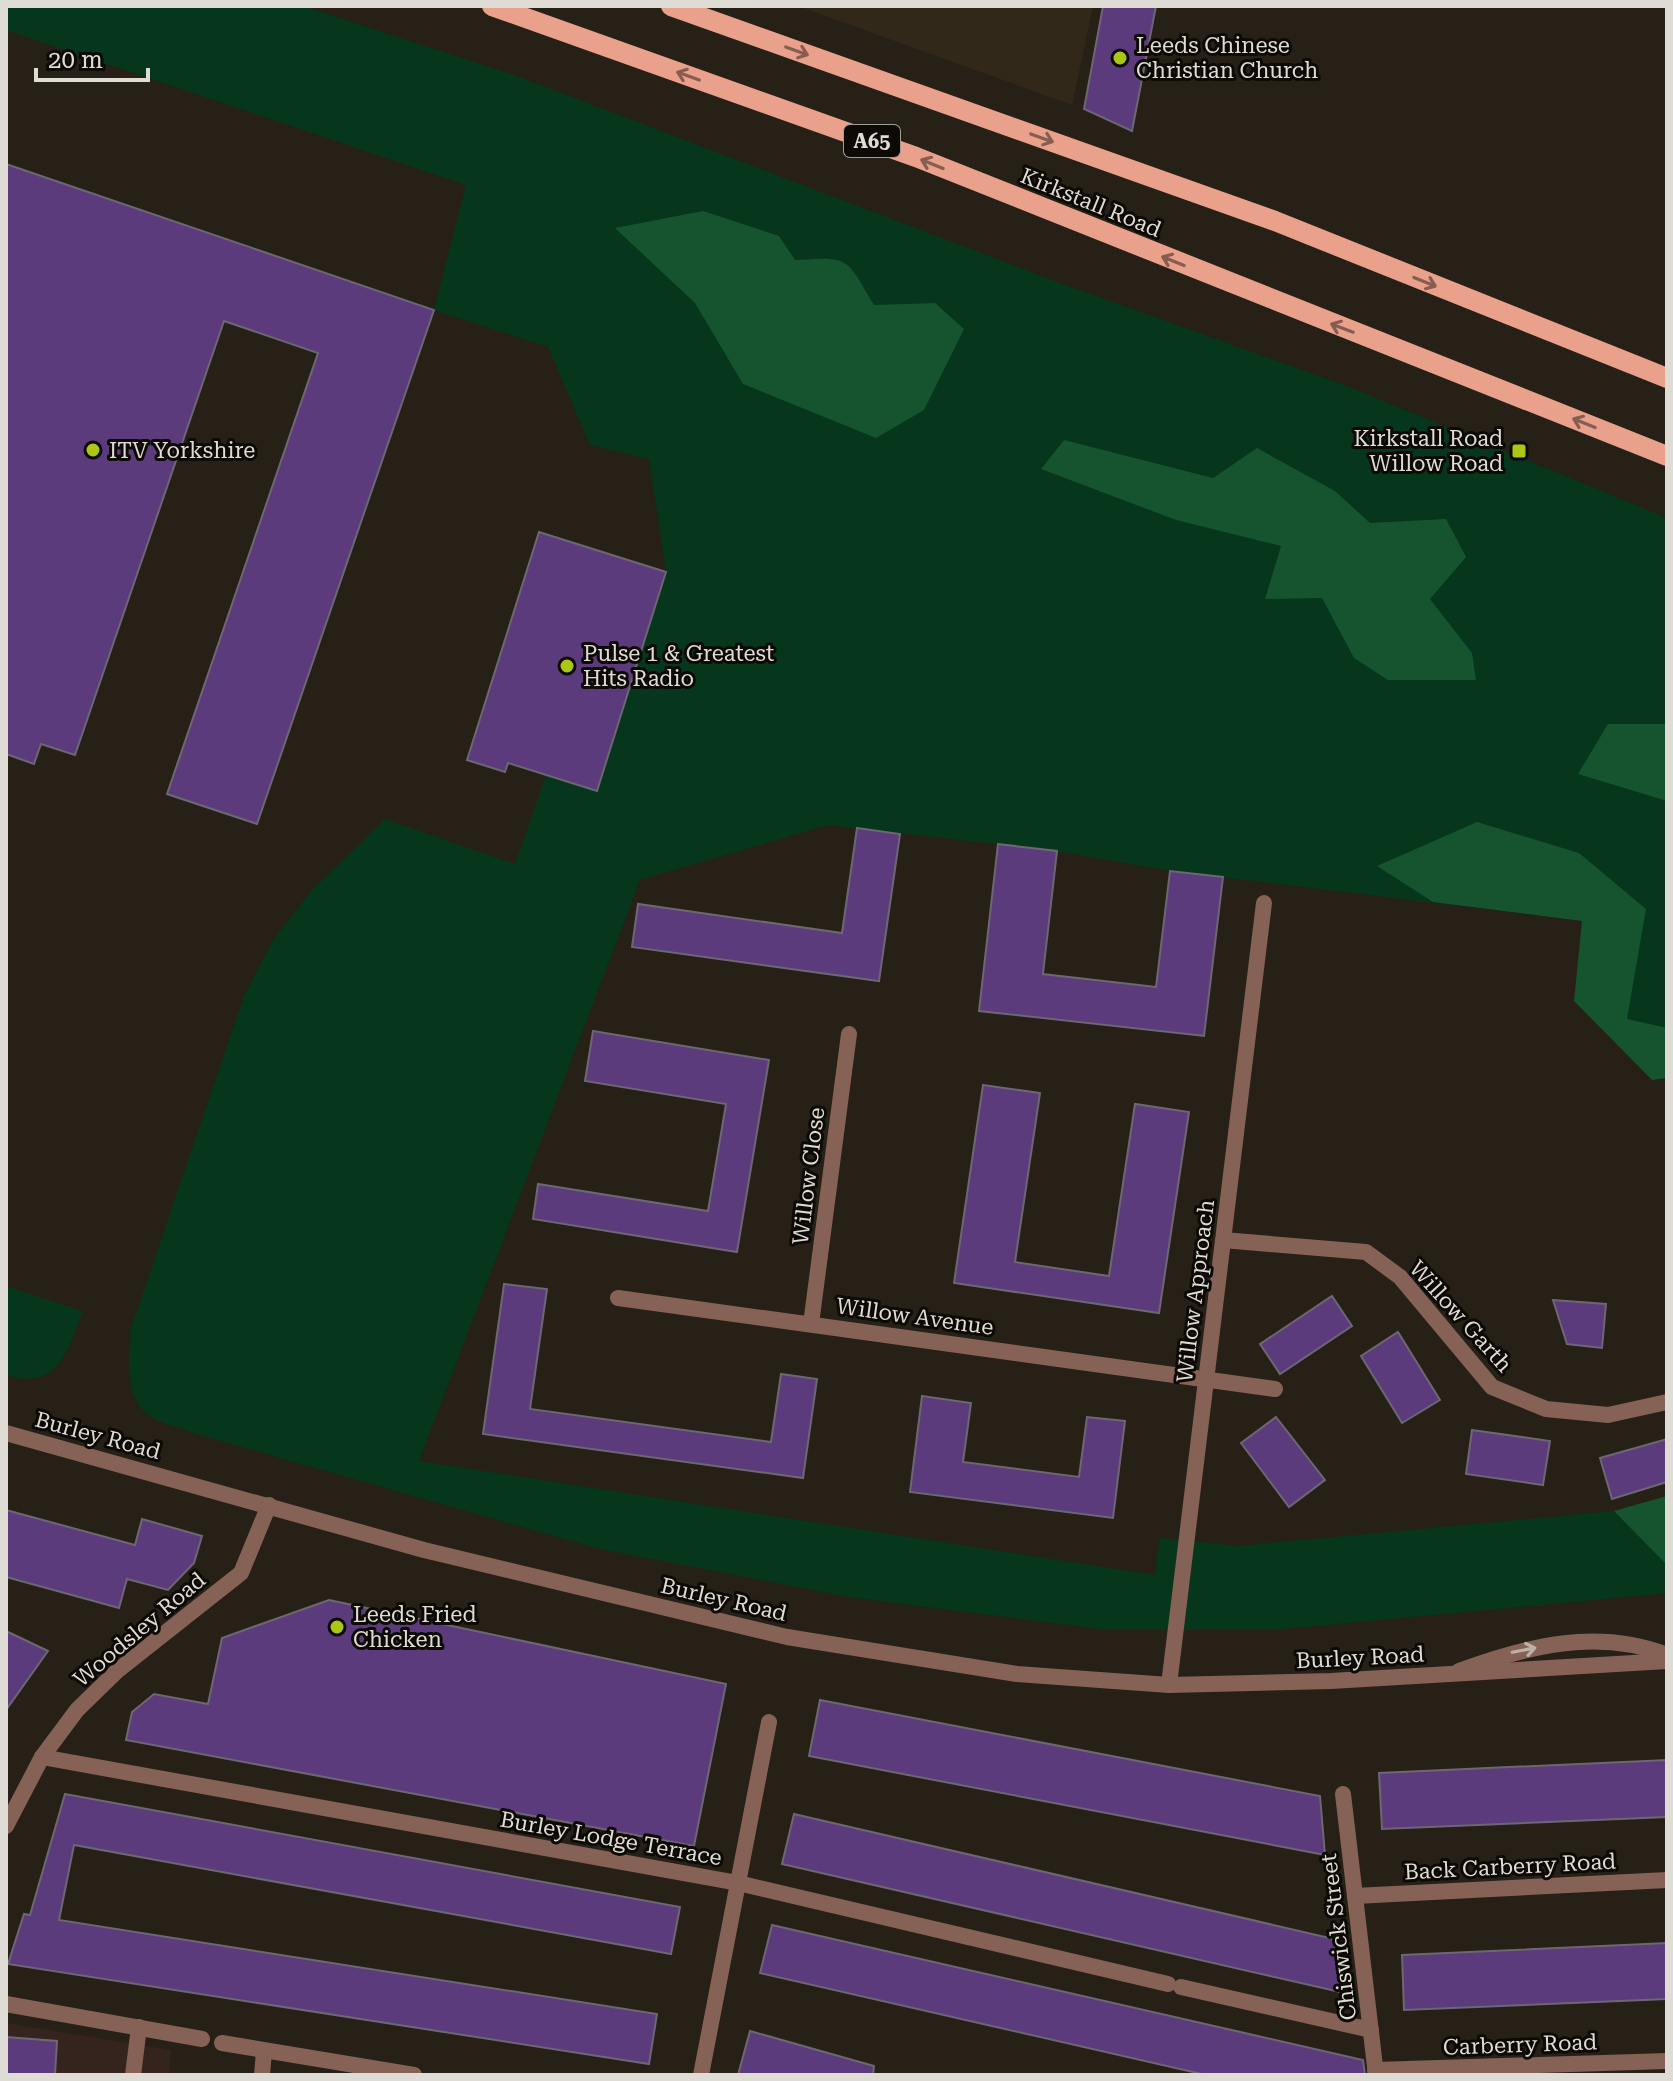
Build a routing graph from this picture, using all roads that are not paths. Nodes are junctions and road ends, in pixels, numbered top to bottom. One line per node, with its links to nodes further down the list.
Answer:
1 (492, 6): 4 (main road, Kirkstall Road / A65, one-way to 1)
2 (671, 6): 3 (main road, Kirkstall Road, one-way to 3)
3 (1667, 378)
4 (1667, 456)
5 (1264, 903): 7 (street, Willow Approach)
6 (849, 1034): 9 (street, Willow Close)
7 (1223, 1240): 10 (street, Willow Approach); 12 (street, Willow Garth)
8 (618, 1298): 9 (street, Willow Avenue)
9 (811, 1324): 10 (street, Willow Avenue)
10 (1206, 1378): 11 (street); 17 (street, Willow Approach)
11 (1275, 1389)
12 (1667, 1402)
13 (6, 1433): 14 (street, Burley Road)
14 (269, 1505): 17 (street, Burley Road); 19 (street, Woodsley Road)
15 (1667, 1658): 16 (street, Burley Road); 16 (street, Burley Road, one-way to 15)
16 (1450, 1674): 17 (street, Burley Road)
17 (1169, 1685)
18 (769, 1722): 23 (street)
19 (42, 1757): 21 (street, Woodsley Road); 23 (street, Burley Lodge Terrace)
20 (1343, 1794): 24 (street, Chiswick Street)
21 (6, 1826)
22 (1667, 1880): 24 (street, Back Carberry Road)
23 (738, 1883): 27 (street, Burley Lodge Terrace); 38 (street)
24 (1355, 1896): 27 (street, Chiswick Street)
25 (6, 2004): 26 (street)
26 (139, 2027): 28 (street); 35 (street)
27 (1371, 2030): 34 (street, Chiswick Street)
28 (202, 2039)
29 (222, 2043): 30 (street)
30 (264, 2052): 32 (street); 36 (street)
31 (1667, 2061): 33 (street, Carberry Road)
32 (375, 2071): 37 (street)
33 (1490, 2071): 34 (street, Carberry Road)
34 (1375, 2073)
35 (133, 2075)
36 (262, 2075)
37 (414, 2075)
38 (701, 2075)

